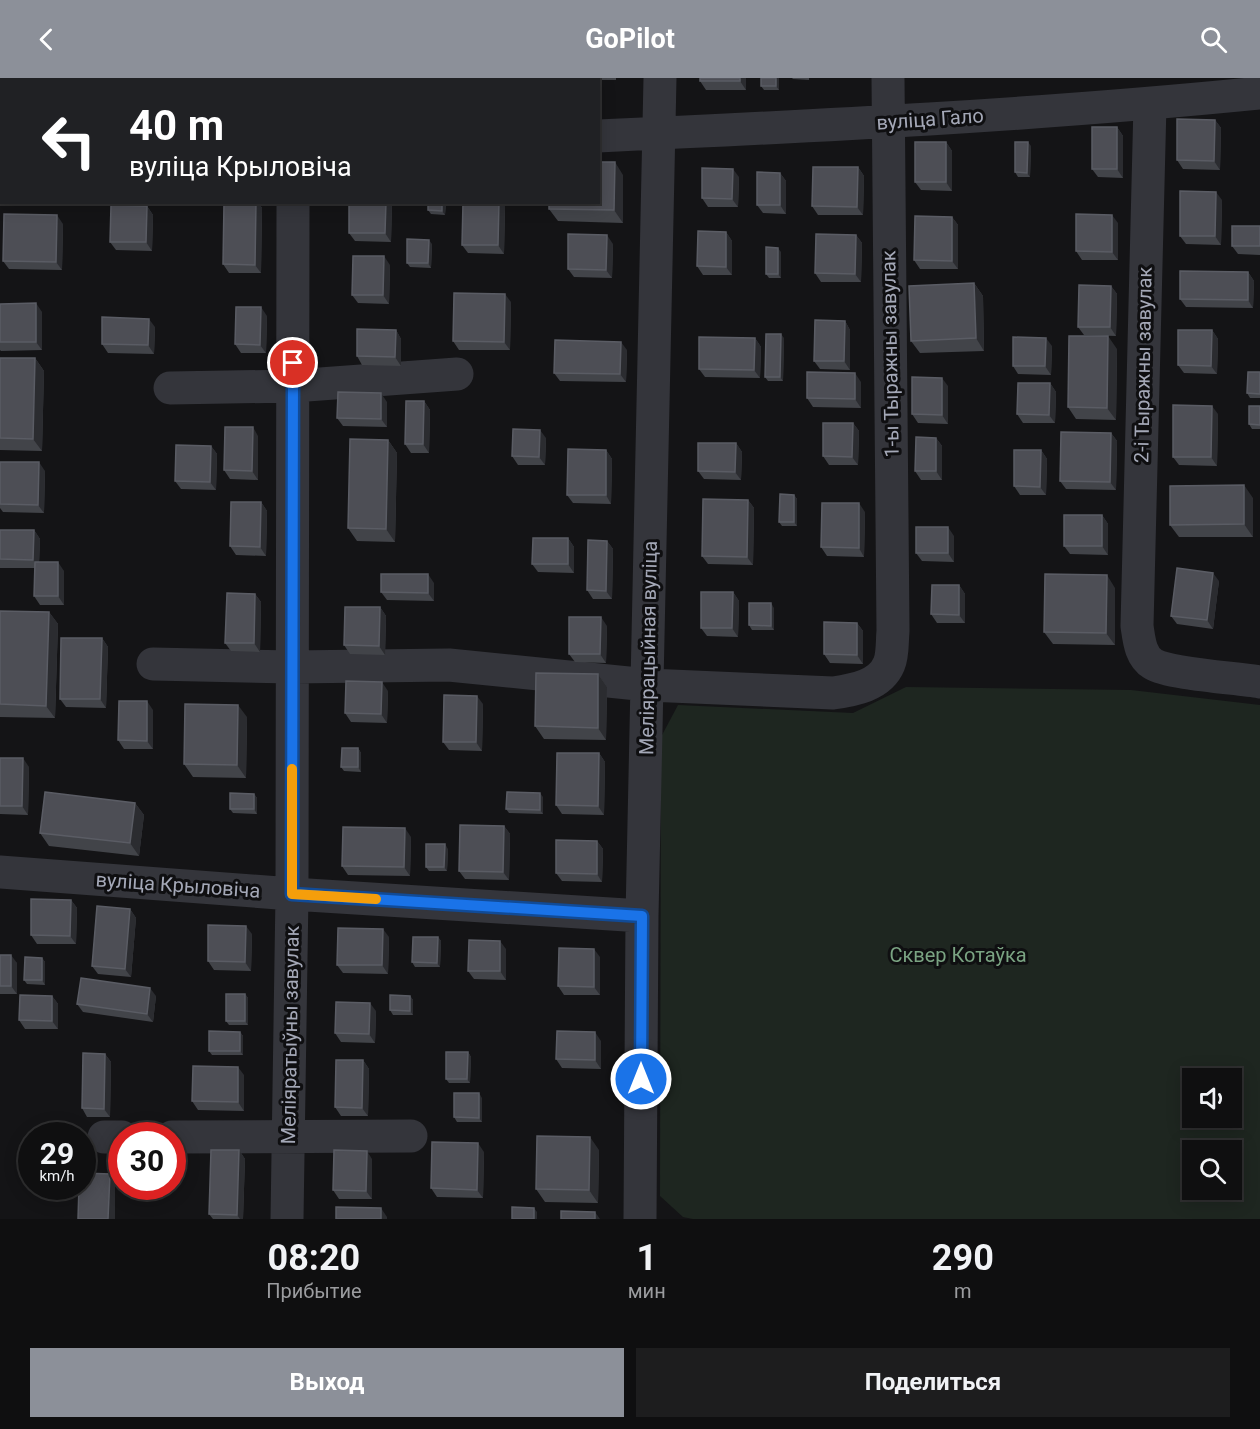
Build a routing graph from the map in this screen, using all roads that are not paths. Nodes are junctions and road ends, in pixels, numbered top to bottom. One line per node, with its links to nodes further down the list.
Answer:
1 (660, 78): 6 (street, Меліярацыйная вуліца)
2 (888, 78): 5 (street, 1-ы Тыражны завулак)
3 (1260, 93): 4 (street, вуліца Гало)
4 (1150, 104): 5 (street, вуліца Гало); 14 (street, 2-і Тыражны завулак)
5 (888, 123): 6 (street, вуліца Гало); 15 (street, 1-ы Тыражны завулак)
6 (658, 133): 7 (street, вуліца Гало); 15 (street, Меліярацыйная вуліца)
7 (600, 136)
8 (293, 204): 10 (street, Меліяратыўны завулак)
9 (457, 374): 10 (street)
10 (293, 386): 11 (street); 13 (street, Меліяратыўны завулак)
11 (170, 388)
12 (153, 664): 13 (street, 1-ы Тыражны завулак)
13 (292, 667): 15 (street, 1-ы Тыражны завулак); 17 (street, Меліяратыўны завулак)
14 (1260, 682)
15 (648, 685): 18 (street, Меліярацыйная вуліца)
16 (0, 872): 17 (street, вуліца Крыловіча)
17 (292, 894): 18 (street, вуліца Крыловіча); 21 (street, Меліяратыўны завулак)
18 (642, 916): 23 (street, Меліярацыйная вуліца)
19 (411, 1136): 21 (street)
20 (186, 1137): 21 (street)
21 (288, 1137): 22 (street, Меліяратыўны завулак)
22 (287, 1219)
23 (640, 1219)

